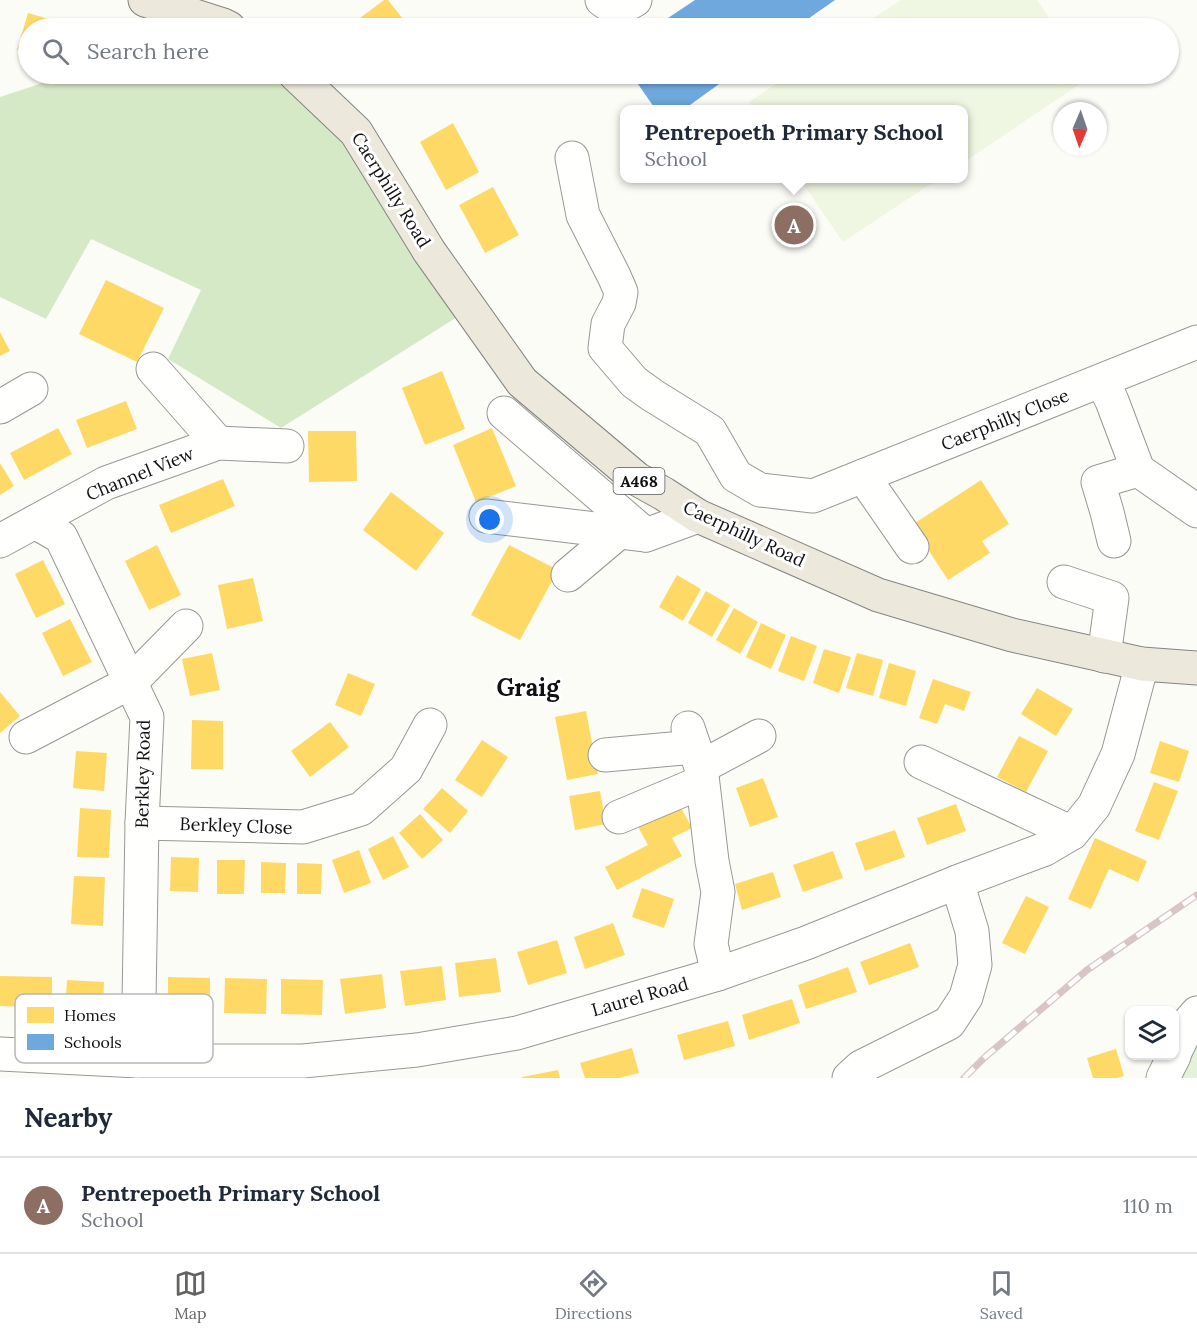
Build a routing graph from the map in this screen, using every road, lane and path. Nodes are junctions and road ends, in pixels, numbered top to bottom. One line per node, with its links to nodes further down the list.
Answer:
1 (145, 0): 4 (main road)
2 (602, 0): 3 (street)
3 (635, 0)
4 (201, 18)
5 (306, 84): 19 (main road, Caerphilly Road / A468)
6 (572, 158): 16 (street, Caerphilly Close)
7 (1197, 342): 9 (street, Caerphilly Close)
8 (153, 369): 13 (street)
9 (1102, 381): 15 (street); 16 (street, Caerphilly Close)
10 (31, 389): 11 (street)
11 (0, 407)
12 (504, 413): 21 (street)
13 (218, 443): 14 (street); 20 (street, Channel View)
14 (287, 446)
15 (1138, 470): 17 (street); 23 (street)
16 (862, 476): 24 (street)
17 (1197, 511)
18 (486, 516): 21 (street)
19 (698, 516): 21 (street); 28 (main road, Caerphilly Road / A468)
20 (35, 522): 22 (street, Channel View); 31 (street, Berkley Road)
21 (633, 533): 25 (street)
22 (0, 541)
23 (1114, 541)
24 (912, 547)
25 (568, 575)
26 (1064, 582): 28 (street)
27 (186, 626): 31 (street)
28 (1104, 656): 29 (main road, Caerphilly Road / A468)
29 (1142, 664): 30 (main road, Caerphilly Road / A468); 40 (street, Laurel Road)
30 (1197, 668)
31 (131, 682): 34 (street); 39 (street, Berkley Road)
32 (430, 725): 39 (street, Berkley Close)
33 (759, 736): 36 (street)
34 (26, 737)
35 (605, 755): 36 (street)
36 (696, 756): 38 (street); 42 (street)
37 (921, 762): 40 (street)
38 (619, 817)
39 (142, 823): 43 (street, Berkley Road)
40 (1072, 833): 41 (street, Laurel Road)
41 (957, 882): 42 (street, Laurel Road); 48 (street)
42 (718, 974): 47 (street, Laurel Road)
43 (139, 994)
44 (1197, 1013): 45 (street)
45 (1179, 1045)
46 (1172, 1060): 49 (street)
47 (213, 1061)
48 (849, 1078)
49 (1163, 1078)

